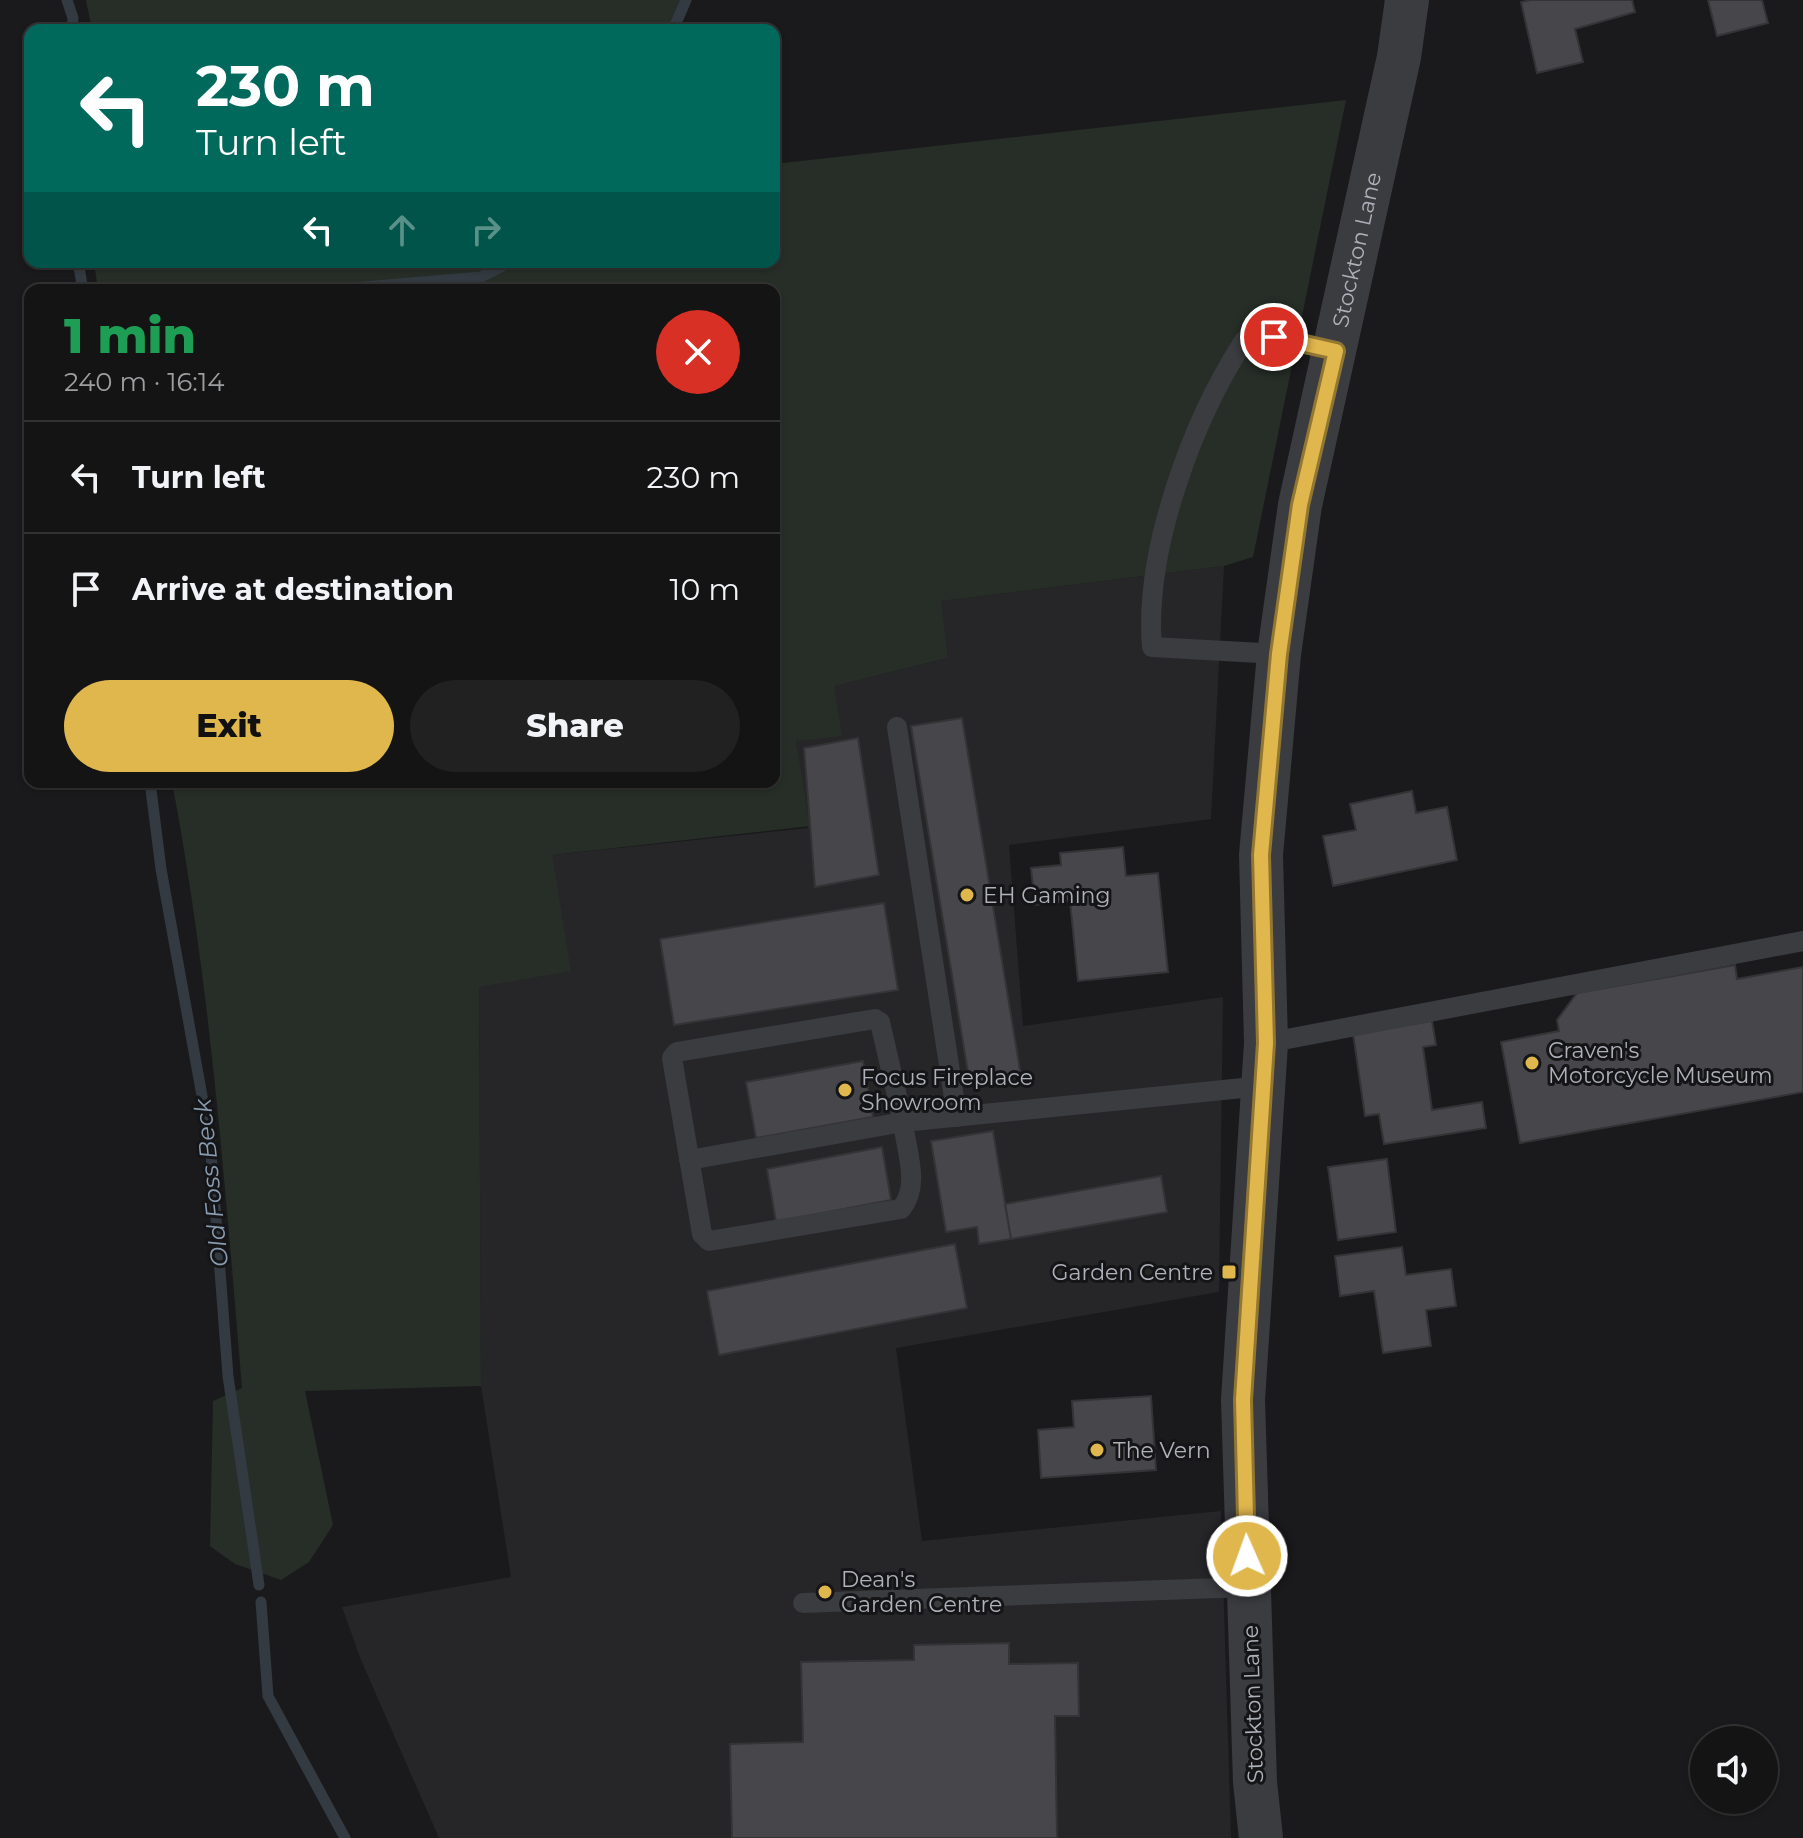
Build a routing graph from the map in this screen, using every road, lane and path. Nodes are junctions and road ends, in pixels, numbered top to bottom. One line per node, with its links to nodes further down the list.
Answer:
1 (1407, 0): 2 (street, Stockton Lane)
2 (1336, 351): 3 (street, Stockton Lane); 3 (lane)
3 (1279, 654): 6 (street, Stockton Lane)
4 (897, 727): 8 (lane)
5 (1803, 941): 6 (lane)
6 (1266, 1043): 7 (street, Stockton Lane)
7 (1263, 1086): 8 (lane); 11 (street, Stockton Lane)
8 (957, 1117): 9 (lane)
9 (903, 1122): 10 (lane); 10 (lane); 10 (lane)
10 (689, 1160)
11 (1248, 1587): 12 (lane); 13 (street, Stockton Lane)
12 (803, 1603)
13 (1261, 1838)

